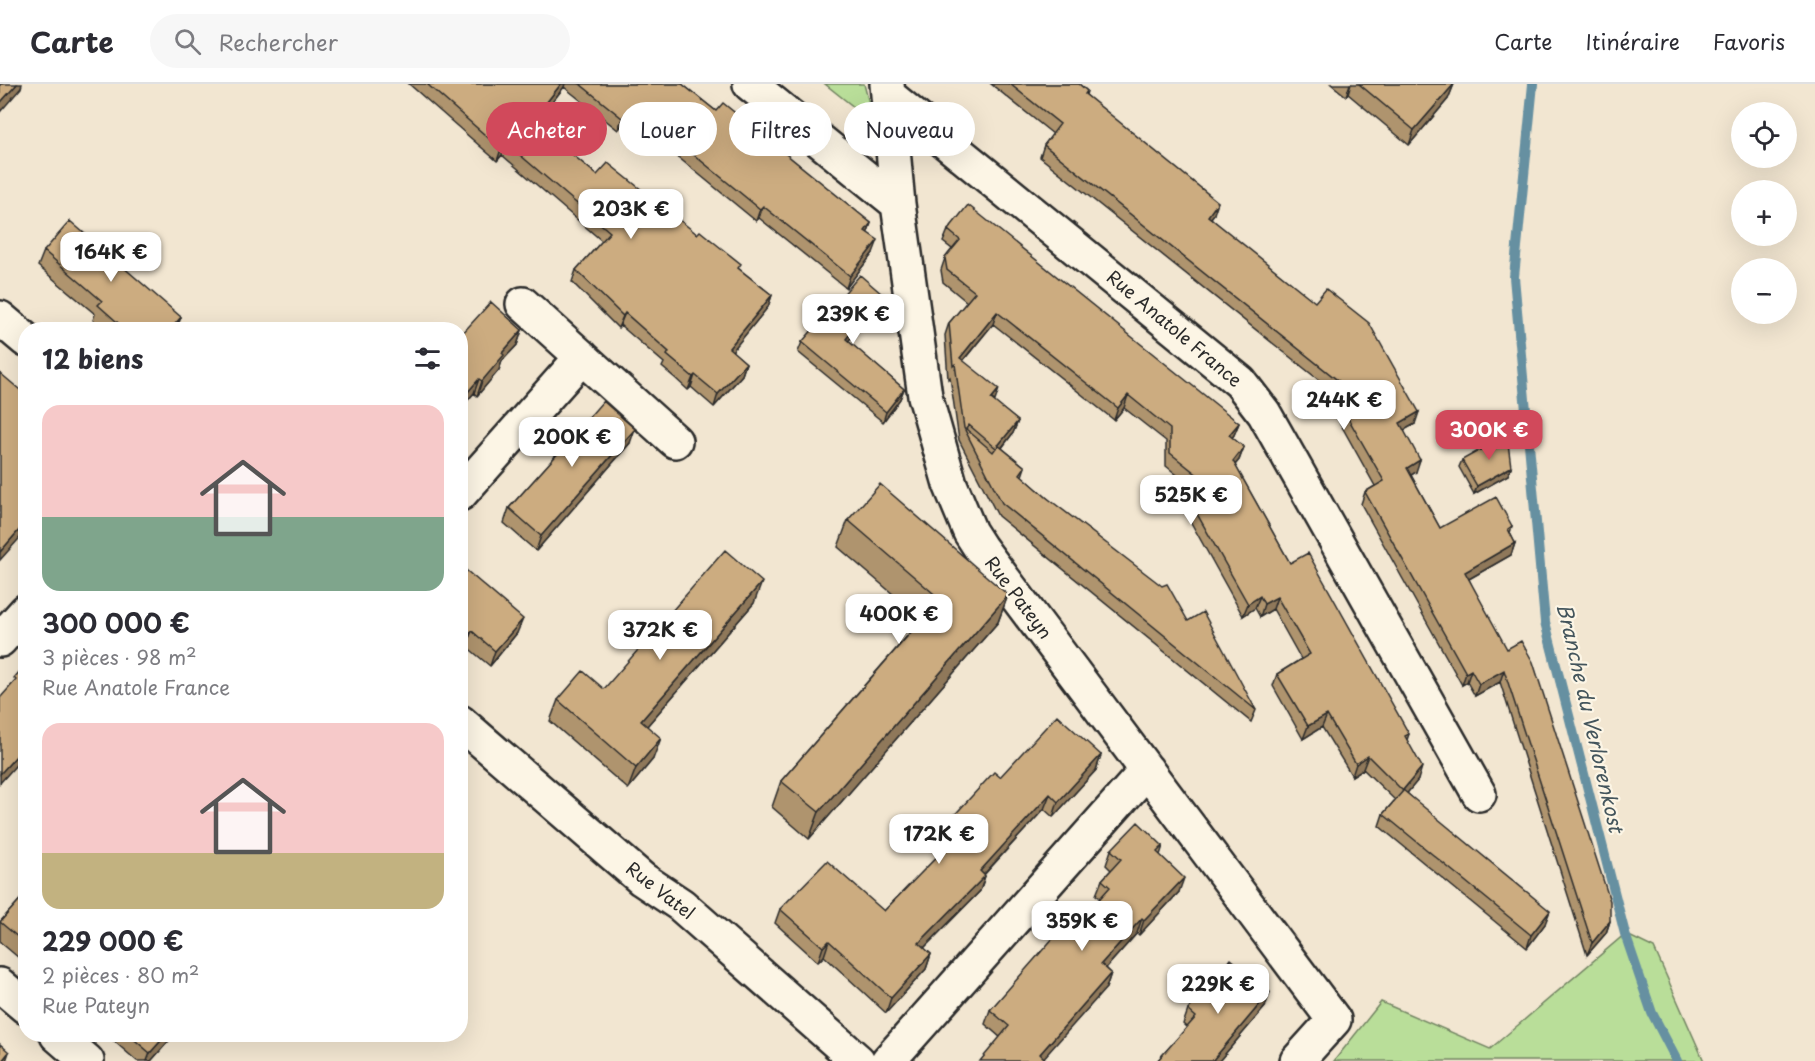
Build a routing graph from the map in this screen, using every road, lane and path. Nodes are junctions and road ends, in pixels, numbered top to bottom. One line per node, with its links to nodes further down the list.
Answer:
1 (750, 84): 3 (street)
2 (888, 90): 3 (street, Rue Pateyn); 14 (street, Rue Anatole France)
3 (898, 204): 13 (street, Rue Pateyn)
4 (523, 304): 7 (street)
5 (0, 318): 6 (street)
6 (18, 333)
7 (582, 357): 8 (street); 9 (street)
8 (675, 441)
9 (468, 485)
10 (18, 620): 11 (street)
11 (0, 640)
12 (468, 729): 17 (street, Rue Vatel)
13 (1147, 770): 18 (street); 19 (street, Rue Pateyn)
14 (1479, 794)
15 (0, 985): 16 (street)
16 (18, 1000)
17 (858, 1061)
18 (888, 1061)
19 (1297, 1061)

